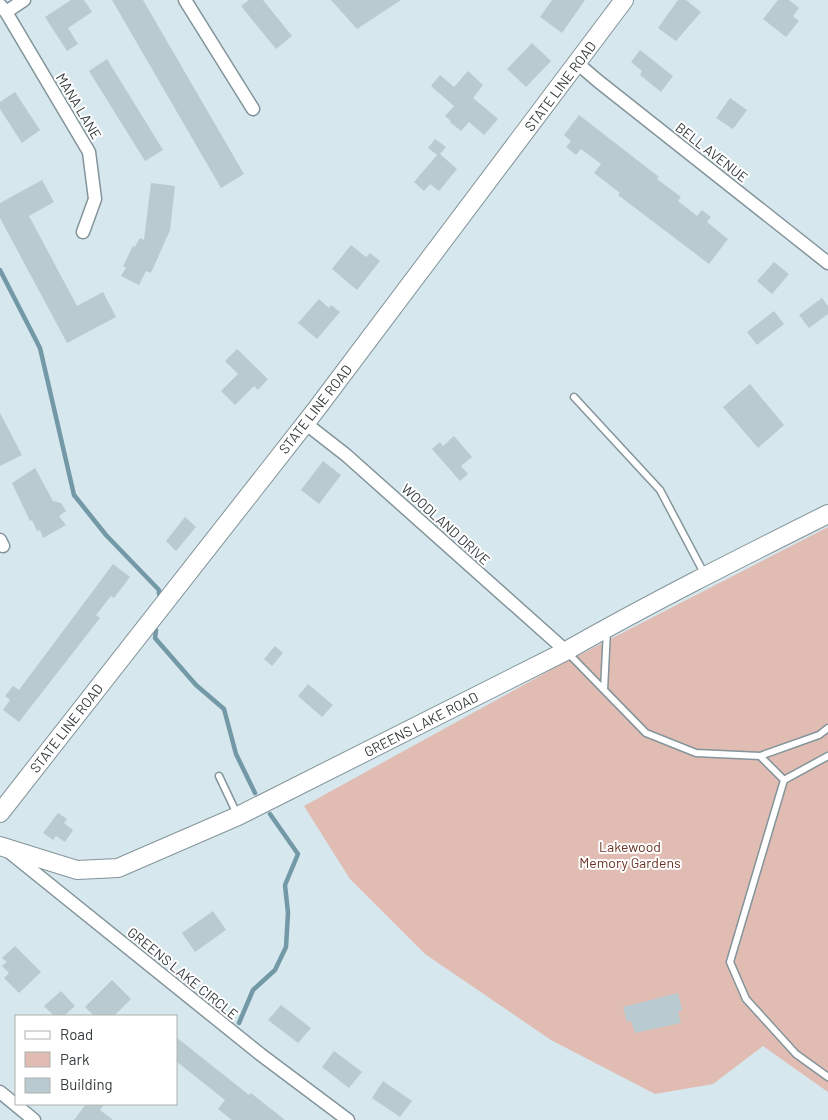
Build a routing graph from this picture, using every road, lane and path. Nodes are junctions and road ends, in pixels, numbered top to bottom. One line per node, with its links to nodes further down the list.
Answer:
1 (24, 0): 4 (street)
2 (185, 0): 6 (street)
3 (624, 0): 5 (street, STATE LINE ROAD)
4 (3, 8): 7 (street, MANA LANE)
5 (578, 63): 8 (street, BELL AVENUE); 10 (street, STATE LINE ROAD)
6 (253, 109)
7 (83, 232)
8 (828, 263)
9 (574, 397): 12 (lane)
10 (305, 422): 14 (street, WOODLAND DRIVE); 21 (street, STATE LINE ROAD)
11 (828, 514): 12 (street, GREENS LAKE ROAD)
12 (706, 576): 13 (street, GREENS LAKE ROAD)
13 (607, 627): 14 (street, GREENS LAKE ROAD); 15 (lane)
14 (566, 651): 15 (lane); 22 (street, GREENS LAKE ROAD)
15 (604, 690): 17 (lane)
16 (828, 728): 17 (lane)
17 (760, 756): 20 (lane)
18 (828, 756): 20 (lane)
19 (219, 776): 22 (lane)
20 (784, 780): 24 (lane)
21 (0, 813)
22 (238, 816): 23 (street, GREENS LAKE ROAD)
23 (1, 846): 29 (street, GREENS LAKE CIRCLE)
24 (828, 1077)
25 (0, 1092): 26 (street)
26 (15, 1104)
27 (16, 1105): 28 (street)
28 (34, 1120)
29 (348, 1120)

